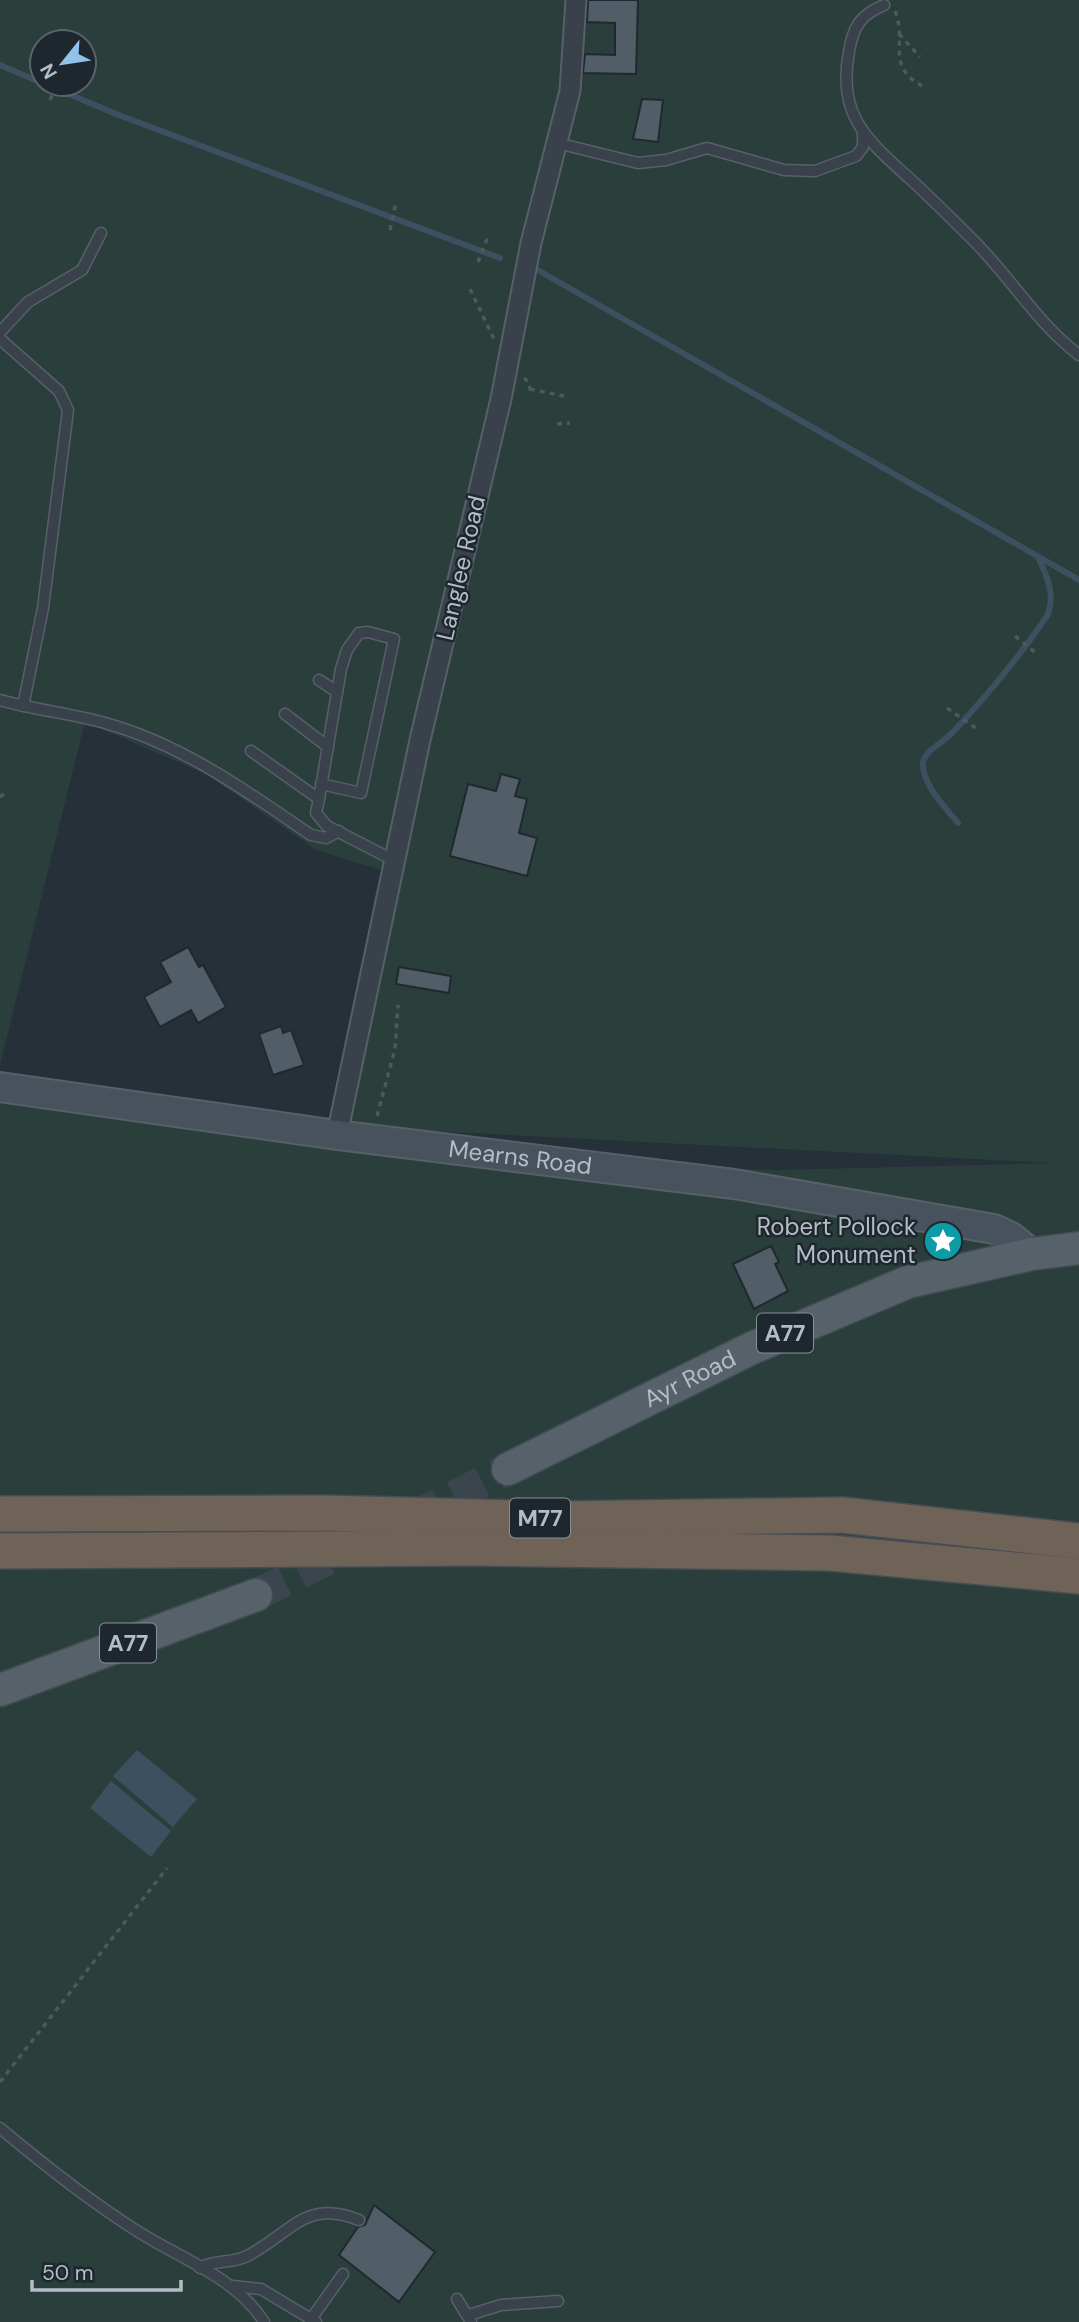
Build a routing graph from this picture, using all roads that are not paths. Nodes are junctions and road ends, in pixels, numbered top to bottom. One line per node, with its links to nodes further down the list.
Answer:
1 (576, 0): 4 (street, Langlee Road)
2 (887, 5): 3 (lane)
3 (863, 134): 4 (lane); 8 (lane)
4 (557, 143): 19 (street, Langlee Road)
5 (101, 233): 6 (lane)
6 (0, 332)
7 (0, 339): 12 (lane)
8 (1079, 355)
9 (319, 680): 10 (lane)
10 (337, 692): 14 (lane); 16 (lane)
11 (0, 700): 12 (lane)
12 (23, 706): 18 (lane)
13 (285, 714): 14 (lane)
14 (328, 747): 16 (lane)
15 (251, 751): 17 (lane)
16 (321, 784): 17 (lane)
17 (319, 799): 18 (lane)
18 (339, 831): 19 (lane)
19 (395, 861): 21 (street, Langlee Road)
20 (0, 1087): 21 (street, Mearns Road)
21 (337, 1135): 23 (street, Mearns Road)
22 (1079, 1248): 23 (main road, Ayr Road / A77)
23 (1032, 1254): 24 (main road, Ayr Road / A77)
24 (508, 1469)
25 (0, 1514): 26 (highway, M77)
26 (1079, 1541)
27 (0, 1551): 28 (highway, M77)
28 (1079, 1576)
29 (256, 1595): 30 (main road, A77)
30 (0, 1690)
31 (0, 2128): 33 (lane)
32 (359, 2220): 33 (lane)
33 (200, 2268): 35 (lane)
34 (343, 2274): 39 (lane)
35 (233, 2286): 39 (lane); 40 (lane)
36 (457, 2299): 38 (lane)
37 (558, 2301): 38 (lane)
38 (470, 2319)
39 (314, 2320)
40 (264, 2322)

